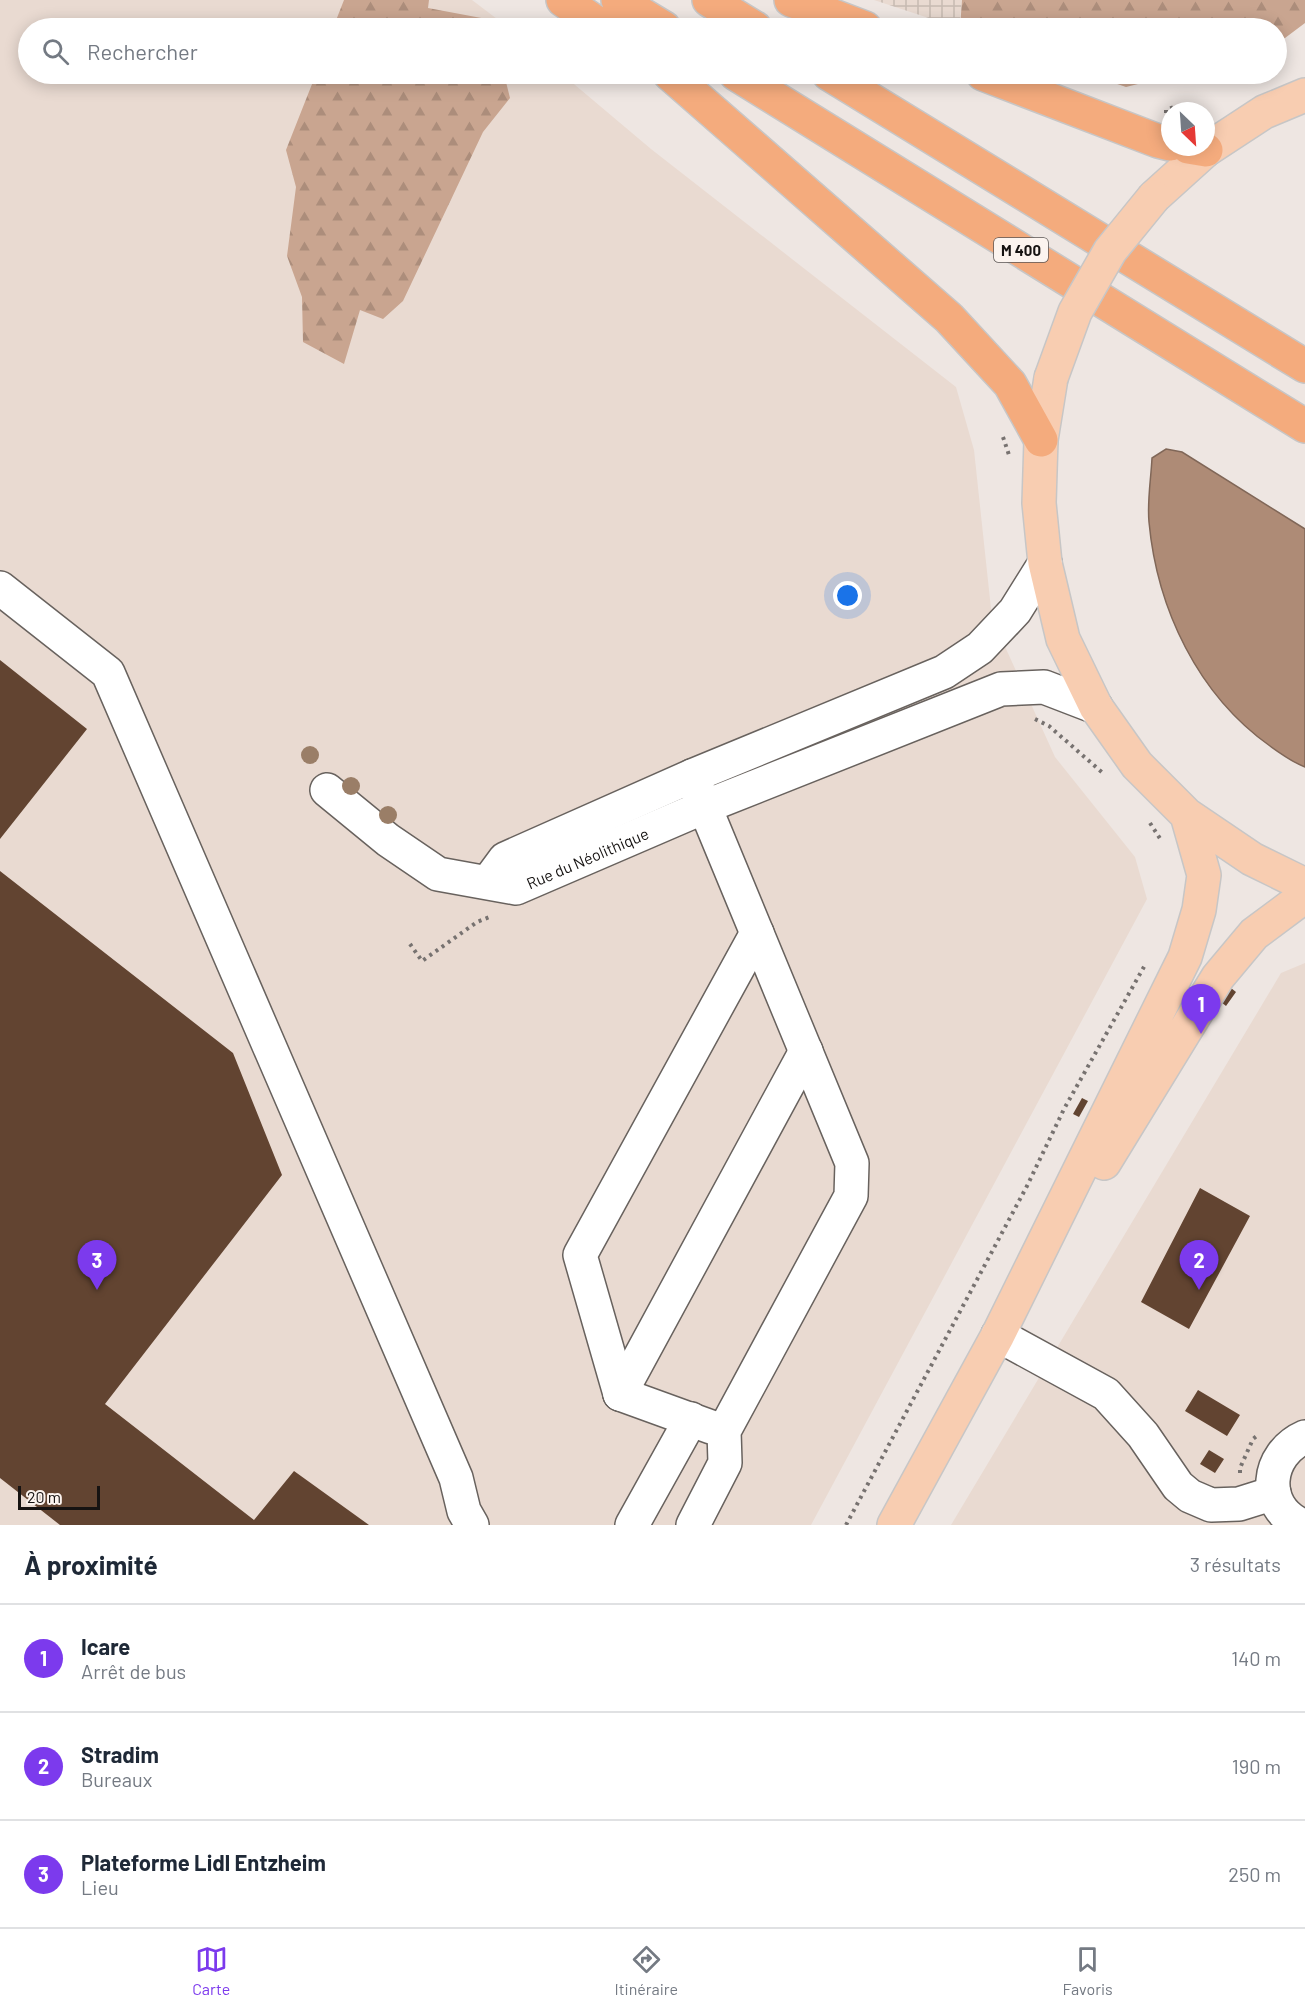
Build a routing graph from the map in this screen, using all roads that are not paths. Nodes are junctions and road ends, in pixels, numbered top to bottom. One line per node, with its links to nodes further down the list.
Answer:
1 (563, 0): 5 (highway)
2 (618, 0): 6 (highway)
3 (709, 0): 7 (highway)
4 (791, 0): 8 (highway)
5 (589, 18)
6 (648, 18)
7 (739, 18)
8 (839, 18)
9 (681, 84): 19 (highway)
10 (752, 84): 18 (highway, M 400)
11 (845, 84): 17 (highway)
12 (1010, 84): 15 (highway)
13 (1305, 95): 14 (main road)
14 (1215, 138)
15 (1161, 141)
16 (1190, 156): 19 (main road, bridge)
17 (1305, 366)
18 (1305, 426)
19 (1041, 440): 20 (main road)
20 (1045, 563): 22 (main road); 23 (street, Rue du Néolithique)
21 (0, 588): 38 (street)
22 (1096, 707): 25 (street, Rue du Néolithique); 26 (main road)
23 (692, 776): 25 (street); 27 (street, Rue du Néolithique)
24 (327, 790): 27 (street)
25 (704, 807): 27 (street, Rue du Néolithique); 30 (street)
26 (1187, 815): 28 (main road); 32 (main road)
27 (489, 882)
28 (1305, 885)
29 (1305, 896): 32 (main road)
30 (757, 933): 31 (street); 33 (street)
31 (806, 1051): 33 (street); 35 (street)
32 (998, 1335): 37 (street); 41 (main road)
33 (620, 1394): 34 (street)
34 (690, 1419): 35 (street); 39 (street)
35 (724, 1431): 40 (street)
36 (1305, 1437): 37 (street)
37 (1274, 1494): 42 (street)
38 (463, 1520)
39 (632, 1525)
40 (693, 1525)
41 (894, 1525)
42 (1301, 1525)

